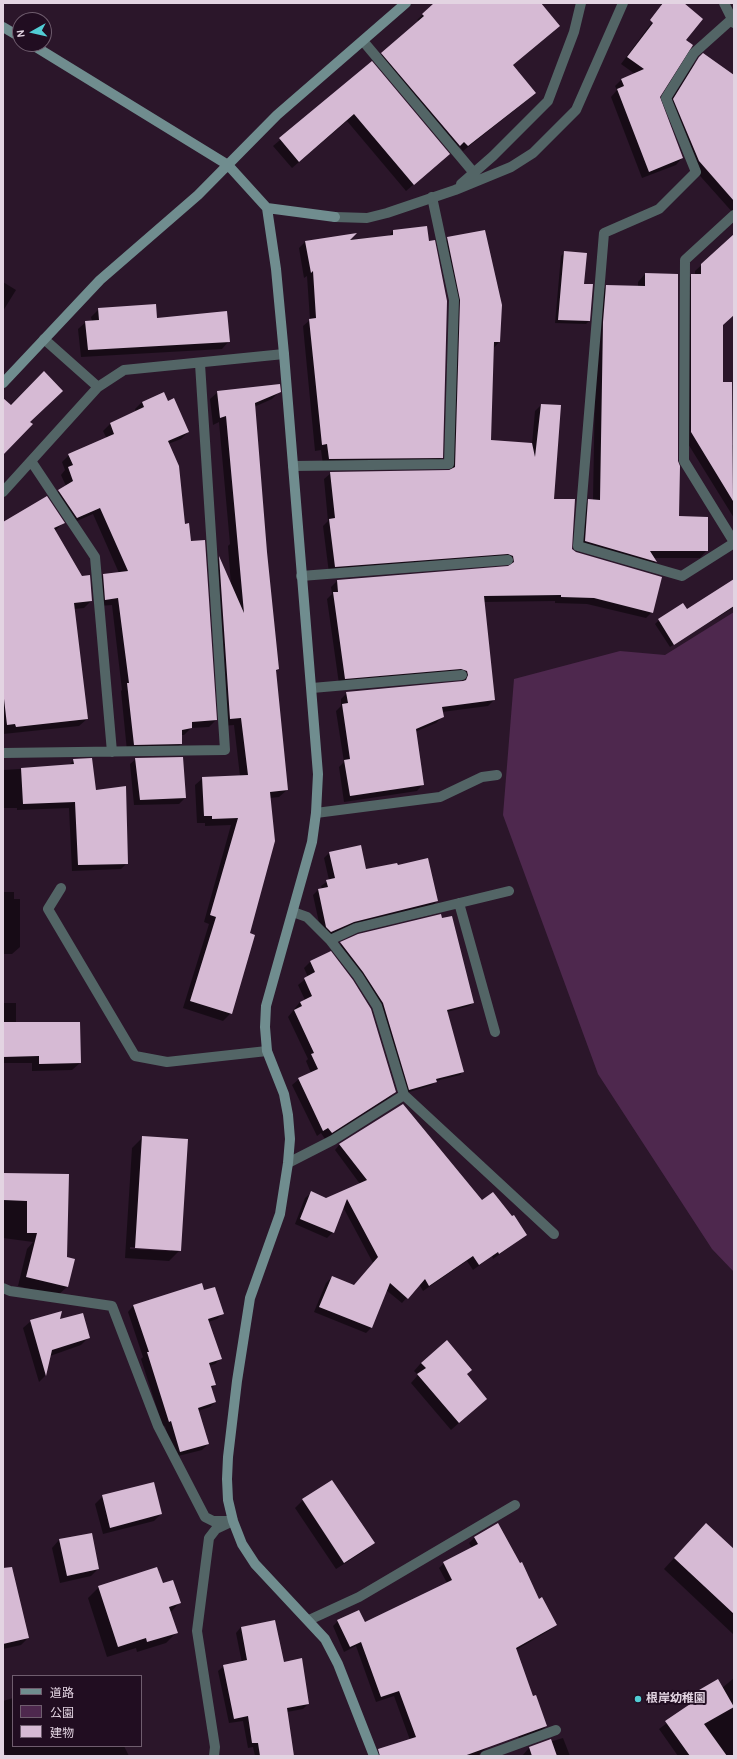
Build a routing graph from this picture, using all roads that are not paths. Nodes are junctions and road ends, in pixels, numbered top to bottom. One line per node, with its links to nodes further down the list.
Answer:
1 (406, 3): 8 (street)
2 (581, 3): 11 (street)
3 (623, 3): 12 (street)
4 (724, 3): 5 (street)
5 (733, 21): 24 (street)
6 (3, 27): 7 (street)
7 (12, 32)
8 (363, 41): 10 (street); 11 (street)
9 (44, 52): 10 (street)
10 (228, 165): 14 (street); 16 (street)
11 (474, 173): 12 (street)
12 (455, 190): 13 (street)
13 (432, 197): 14 (street); 22 (street)
14 (267, 208): 17 (street)
15 (734, 215): 24 (street)
16 (44, 339): 19 (street); 20 (street)
17 (284, 354): 18 (street); 22 (street)
18 (200, 364): 20 (street); 29 (street)
19 (3, 383)
20 (98, 388): 21 (street)
21 (31, 461): 23 (street); 29 (street)
22 (293, 466): 26 (street)
23 (3, 492)
24 (734, 542)
25 (508, 560): 26 (street)
26 (301, 576): 28 (street)
27 (462, 675): 28 (street)
28 (312, 688): 32 (street)
29 (112, 752): 30 (street)
30 (3, 753)
31 (498, 774): 32 (street)
32 (316, 813): 36 (street)
33 (61, 888): 39 (street)
34 (509, 891): 35 (street)
35 (459, 903): 37 (street); 38 (street)
36 (294, 912): 37 (street); 39 (street)
37 (330, 940): 40 (street)
38 (495, 1032)
39 (267, 1052): 41 (street)
40 (404, 1095): 41 (street); 42 (street)
41 (288, 1163): 45 (street)
42 (554, 1234)
43 (3, 1288): 45 (street)
44 (515, 1505): 46 (street)
45 (232, 1521): 46 (street); 48 (street)
46 (309, 1620): 49 (street)
47 (556, 1730): 50 (street)
48 (214, 1756)
49 (374, 1756)
50 (485, 1756)

